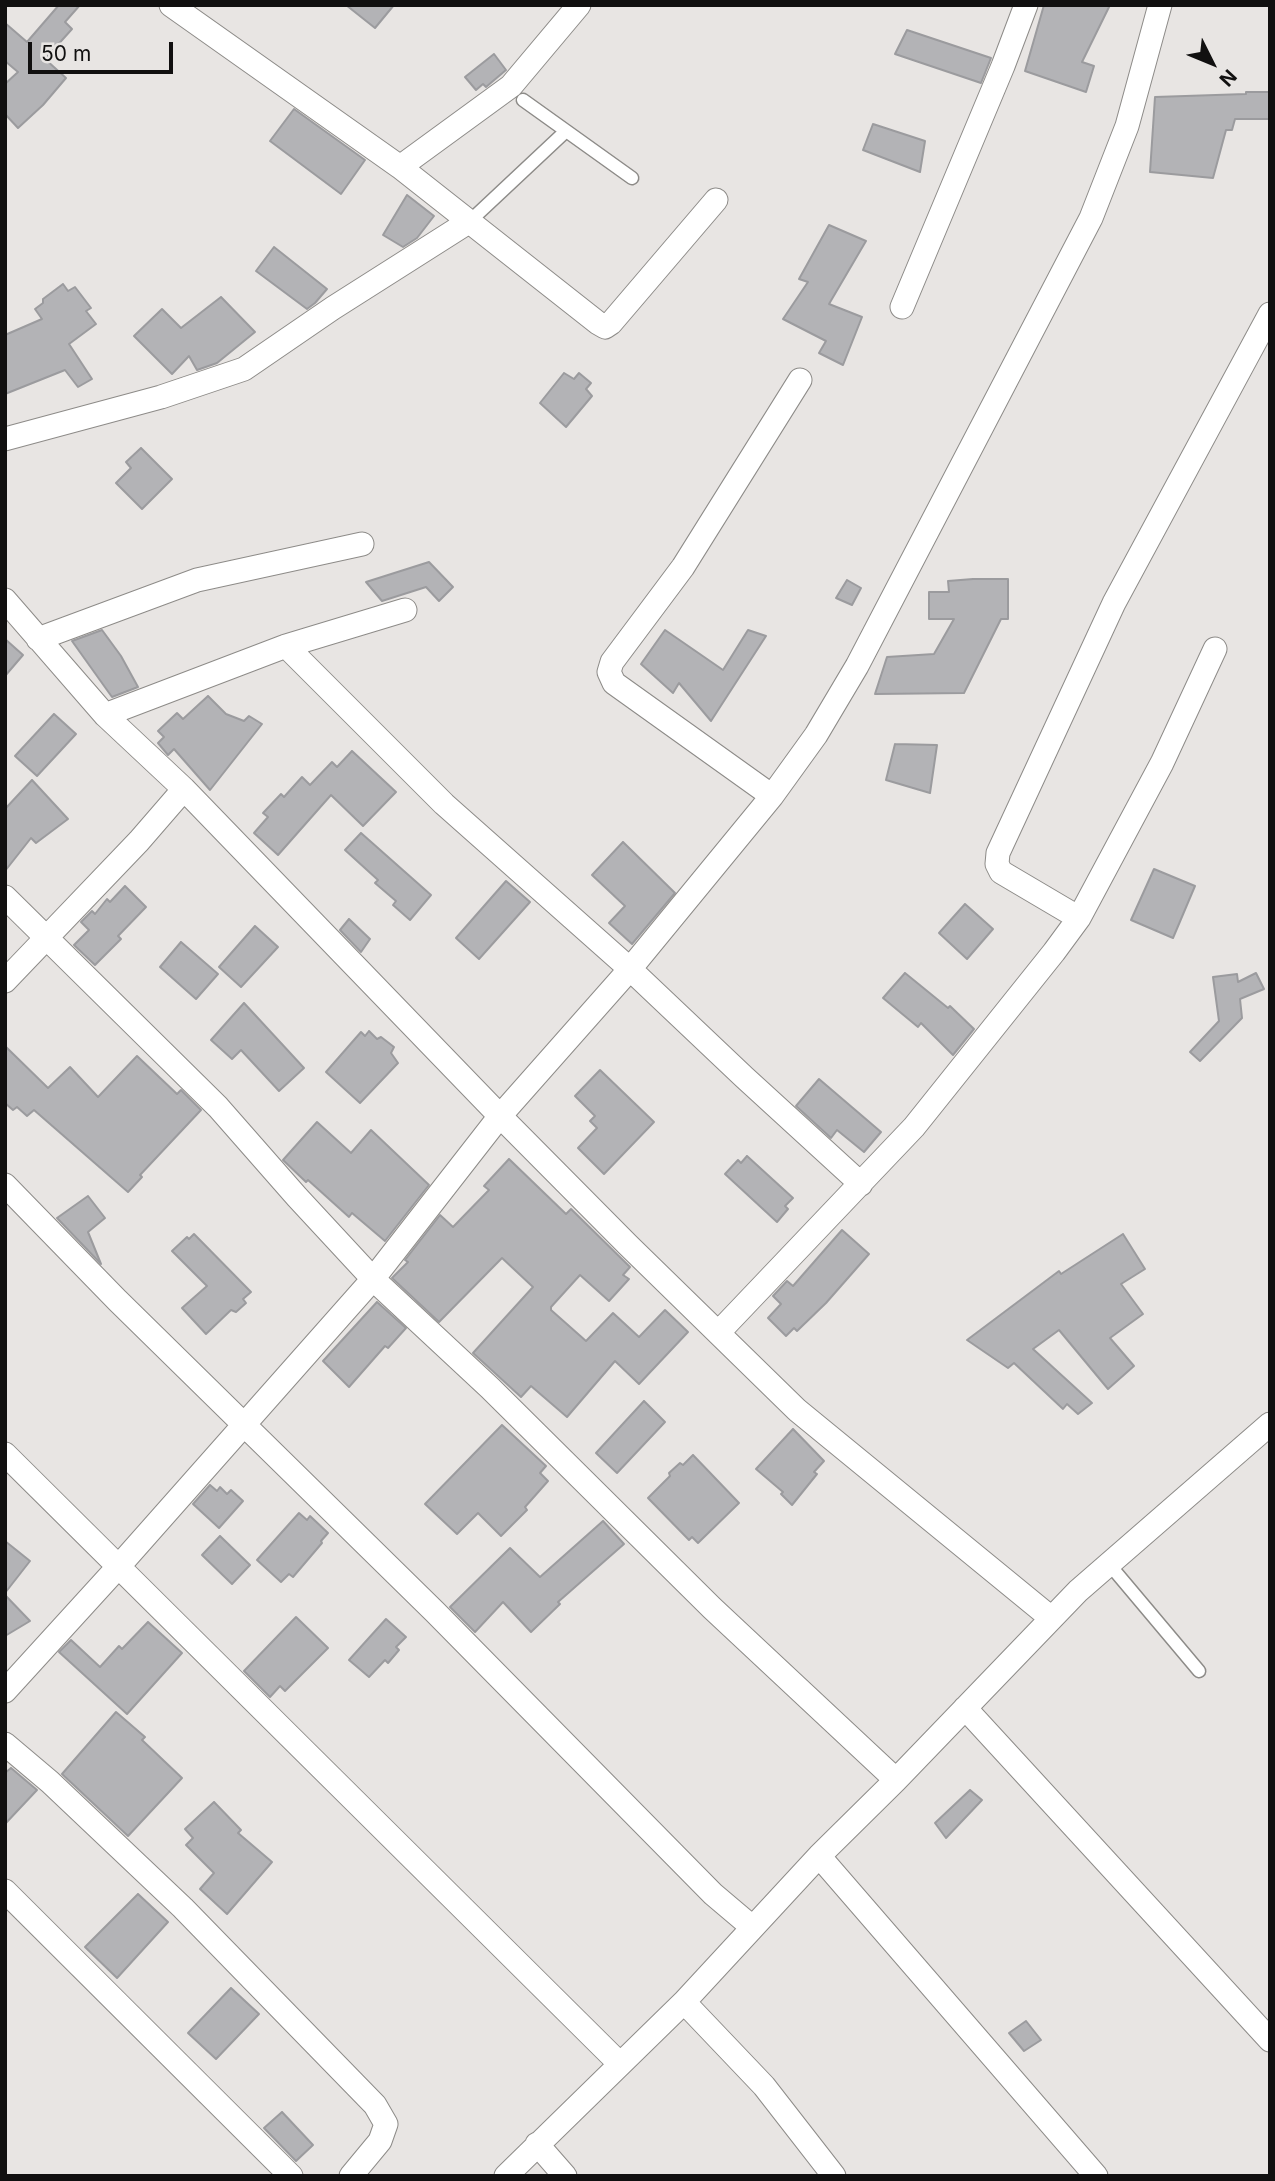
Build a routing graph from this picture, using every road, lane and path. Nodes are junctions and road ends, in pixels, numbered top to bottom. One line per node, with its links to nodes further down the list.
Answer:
1 (171, 5): 7 (street)
2 (579, 5): 7 (street)
3 (1026, 5): 11 (street)
4 (1160, 5): 23 (street)
5 (523, 100): 6 (lane)
6 (566, 131): 8 (lane); 10 (lane)
7 (400, 167): 10 (street)
8 (632, 178)
9 (716, 200): 10 (street)
10 (470, 220): 14 (street)
11 (902, 307)
12 (1270, 314): 25 (street)
13 (800, 380): 23 (street)
14 (5, 439)
15 (362, 544): 18 (street)
16 (5, 600): 18 (street)
17 (405, 610): 19 (street)
18 (38, 639): 21 (street)
19 (286, 646): 21 (street); 27 (street)
20 (1215, 649): 25 (street)
21 (105, 715): 22 (street)
22 (184, 789): 26 (street); 29 (street)
23 (772, 796): 27 (street)
24 (5, 897): 26 (street)
25 (1079, 918): 30 (street)
26 (46, 939): 28 (street); 32 (street)
27 (630, 969): 29 (street); 30 (street)
28 (5, 981)
29 (500, 1116): 32 (street); 33 (street)
30 (861, 1184): 33 (street)
31 (5, 1185): 35 (street)
32 (373, 1279): 35 (street); 44 (street)
33 (718, 1333): 39 (street)
34 (1270, 1423): 37 (street)
35 (245, 1426): 38 (street); 47 (street)
36 (5, 1454): 38 (street)
37 (1109, 1564): 39 (street); 40 (lane)
38 (119, 1566): 41 (street); 50 (street)
39 (1051, 1618): 42 (street)
40 (1199, 1671)
41 (5, 1691)
42 (965, 1708): 44 (street); 49 (street)
43 (5, 1744): 53 (street)
44 (896, 1780): 45 (street)
45 (819, 1856): 47 (street); 57 (street)
46 (5, 1892): 52 (street)
47 (752, 1927): 48 (street)
48 (684, 2002): 50 (street); 56 (street)
49 (1270, 2040)
50 (620, 2064): 51 (street)
51 (537, 2144): 54 (street); 55 (street)
52 (291, 2176)
53 (351, 2176)
54 (506, 2176)
55 (565, 2176)
56 (834, 2176)
57 (1096, 2176)

